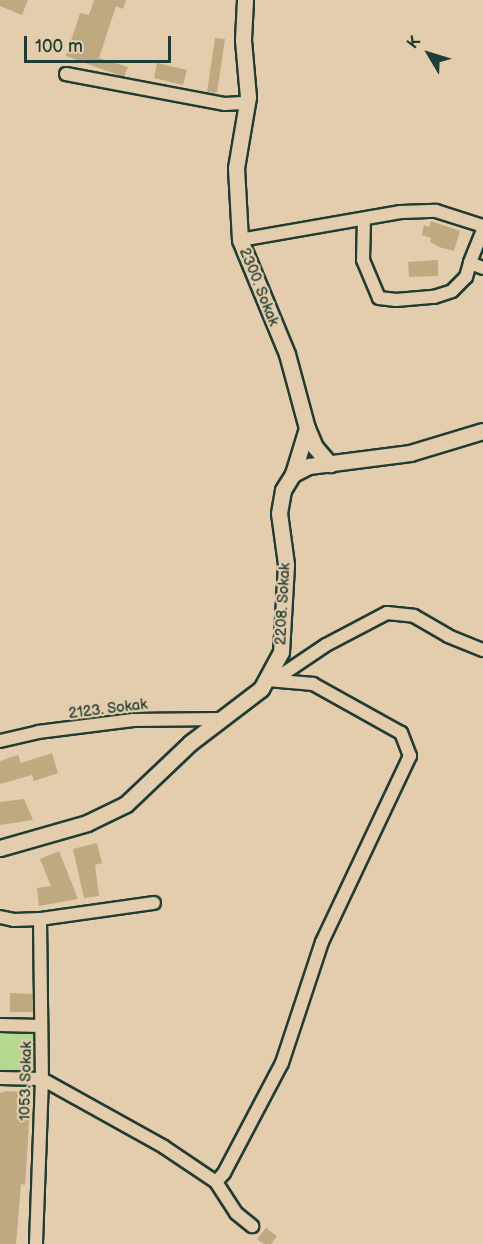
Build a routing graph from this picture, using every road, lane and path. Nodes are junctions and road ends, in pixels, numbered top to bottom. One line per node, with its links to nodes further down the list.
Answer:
1 (244, 0): 3 (street, 2300. Sokak)
2 (66, 74): 3 (street)
3 (247, 103): 6 (street, 2300. Sokak)
4 (364, 219): 5 (street); 6 (street); 7 (street)
5 (483, 228): 7 (street)
6 (240, 240): 10 (street, 2300. Sokak)
7 (470, 263): 8 (street)
8 (483, 268)
9 (483, 431): 11 (street)
10 (308, 449): 11 (street, 2300. Sokak); 12 (street, 2208. Sokak)
11 (319, 465): 12 (street)
12 (293, 474): 14 (street, 2208. Sokak)
13 (483, 650): 14 (street)
14 (268, 680): 15 (street, 2208. Sokak); 25 (street)
15 (221, 719): 16 (street, 2123. Sokak); 17 (street, 2208. Sokak)
16 (0, 741)
17 (0, 848)
18 (154, 903): 20 (street)
19 (0, 917): 20 (street)
20 (40, 919): 22 (street, 1053. Sokak)
21 (0, 1025): 22 (street)
22 (41, 1026): 24 (street, 1053. Sokak)
23 (0, 1077): 24 (street)
24 (42, 1079): 25 (street); 27 (street, 1053. Sokak)
25 (216, 1182): 26 (street)
26 (252, 1226)
27 (36, 1244)

